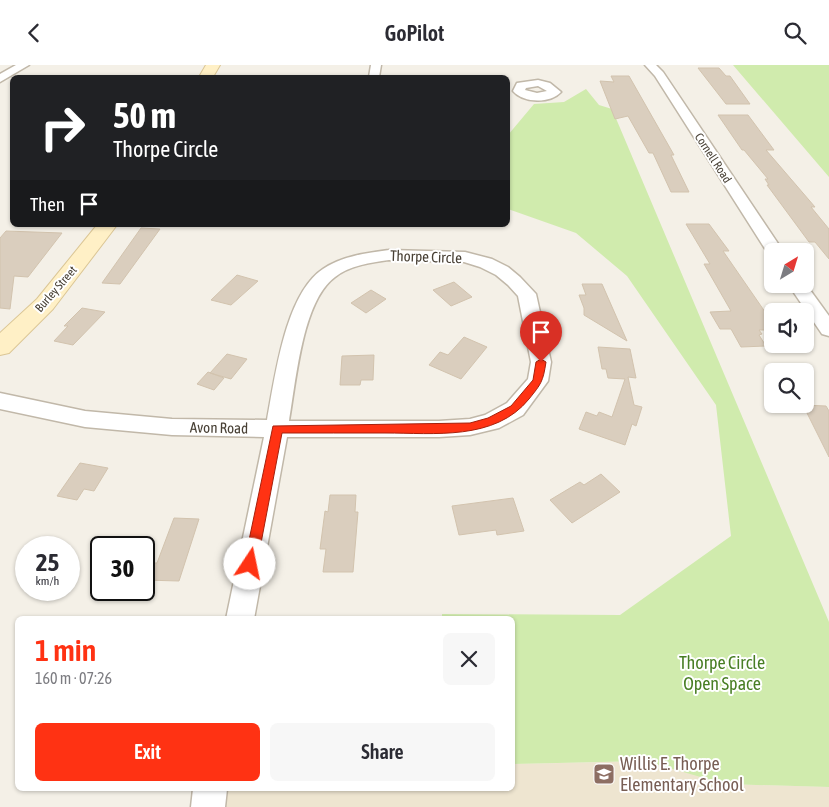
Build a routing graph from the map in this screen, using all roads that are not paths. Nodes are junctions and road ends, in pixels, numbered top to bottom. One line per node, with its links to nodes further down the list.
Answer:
1 (24, 65): 3 (street)
2 (650, 65): 5 (street, Cornell Road)
3 (0, 79)
4 (106, 227): 8 (main road, Burley Street)
5 (771, 243)
6 (803, 293): 7 (street)
7 (829, 331)
8 (0, 347)
9 (0, 401): 10 (street, Avon Road)
10 (277, 429): 10 (street, Thorpe Circle); 11 (street)
11 (241, 616)
12 (210, 791): 13 (street)
13 (208, 807)

